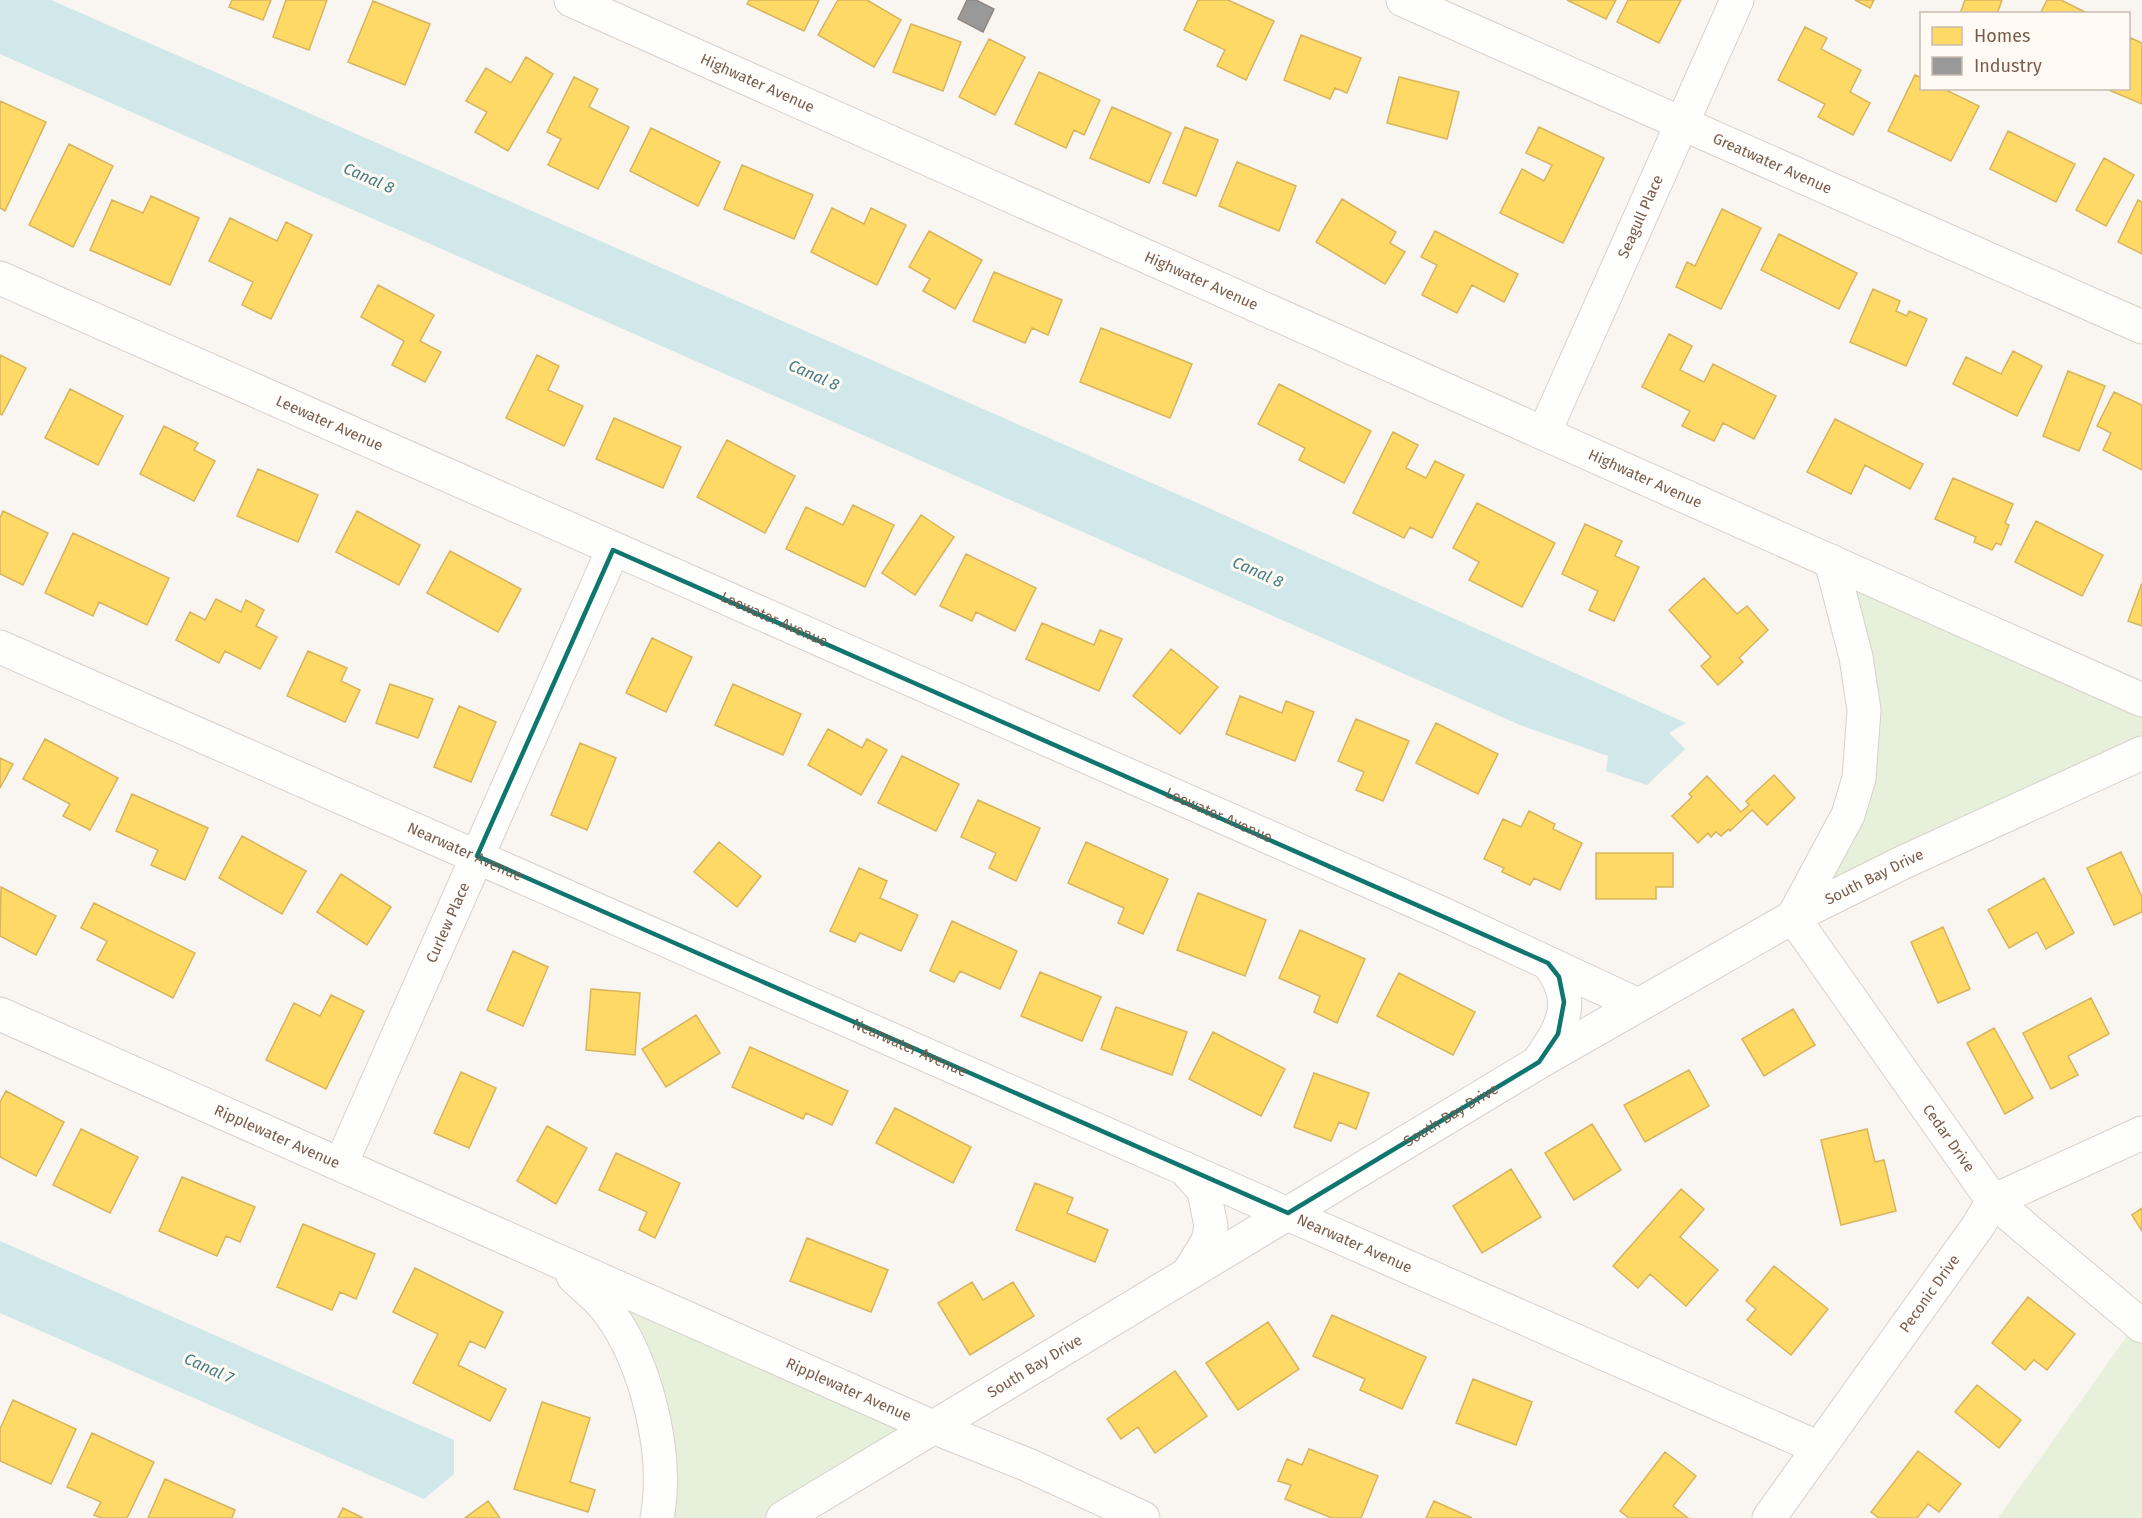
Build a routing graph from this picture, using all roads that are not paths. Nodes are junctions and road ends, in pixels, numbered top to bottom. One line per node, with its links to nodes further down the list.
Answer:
1 (571, 0): 7 (street, Highwater Avenue)
2 (1402, 0): 4 (street, Greatwater Avenue)
3 (1737, 0): 4 (street, Seagull Place)
4 (1681, 123): 6 (street, Greatwater Avenue); 7 (street, Seagull Place)
5 (0, 278): 8 (street, Leewater Avenue)
6 (2142, 327)
7 (1544, 433): 9 (street, Highwater Avenue)
8 (613, 550): 13 (street, Curlew Place); 15 (street, Leewater Avenue)
9 (1831, 561): 11 (street, Highwater Avenue); 14 (street)
10 (0, 647): 13 (street, Nearwater Avenue)
11 (2142, 700)
12 (2142, 753): 14 (street, South Bay Drive)
13 (477, 856): 20 (street, Curlew Place); 21 (street, Nearwater Avenue)
14 (1794, 916): 16 (street, South Bay Drive); 22 (street, Cedar Drive)
15 (1548, 963): 16 (street, Leewater Avenue); 18 (street)
16 (1638, 1005): 18 (street, South Bay Drive)
17 (0, 1014): 20 (street, Ripplewater Avenue)
18 (1539, 1062): 23 (street, South Bay Drive)
19 (2142, 1132): 22 (street, Peconic Drive)
20 (341, 1164): 24 (street, Ripplewater Avenue)
21 (1184, 1168): 23 (street, Nearwater Avenue); 25 (street)
22 (1993, 1201): 26 (street, Cedar Drive); 28 (street, Peconic Drive)
23 (1287, 1213): 25 (street, South Bay Drive); 28 (street, Nearwater Avenue)
24 (554, 1259): 27 (street, Ripplewater Avenue); 29 (street, Ripplewater Avenue)
25 (1189, 1273): 27 (street, South Bay Drive)
26 (2142, 1326)
27 (933, 1428): 30 (street, South Bay Drive); 31 (street, Ripplewater Avenue)
28 (1819, 1448): 32 (street, Peconic Drive)
29 (657, 1518)
30 (783, 1518)
31 (1143, 1518)
32 (1769, 1518)

